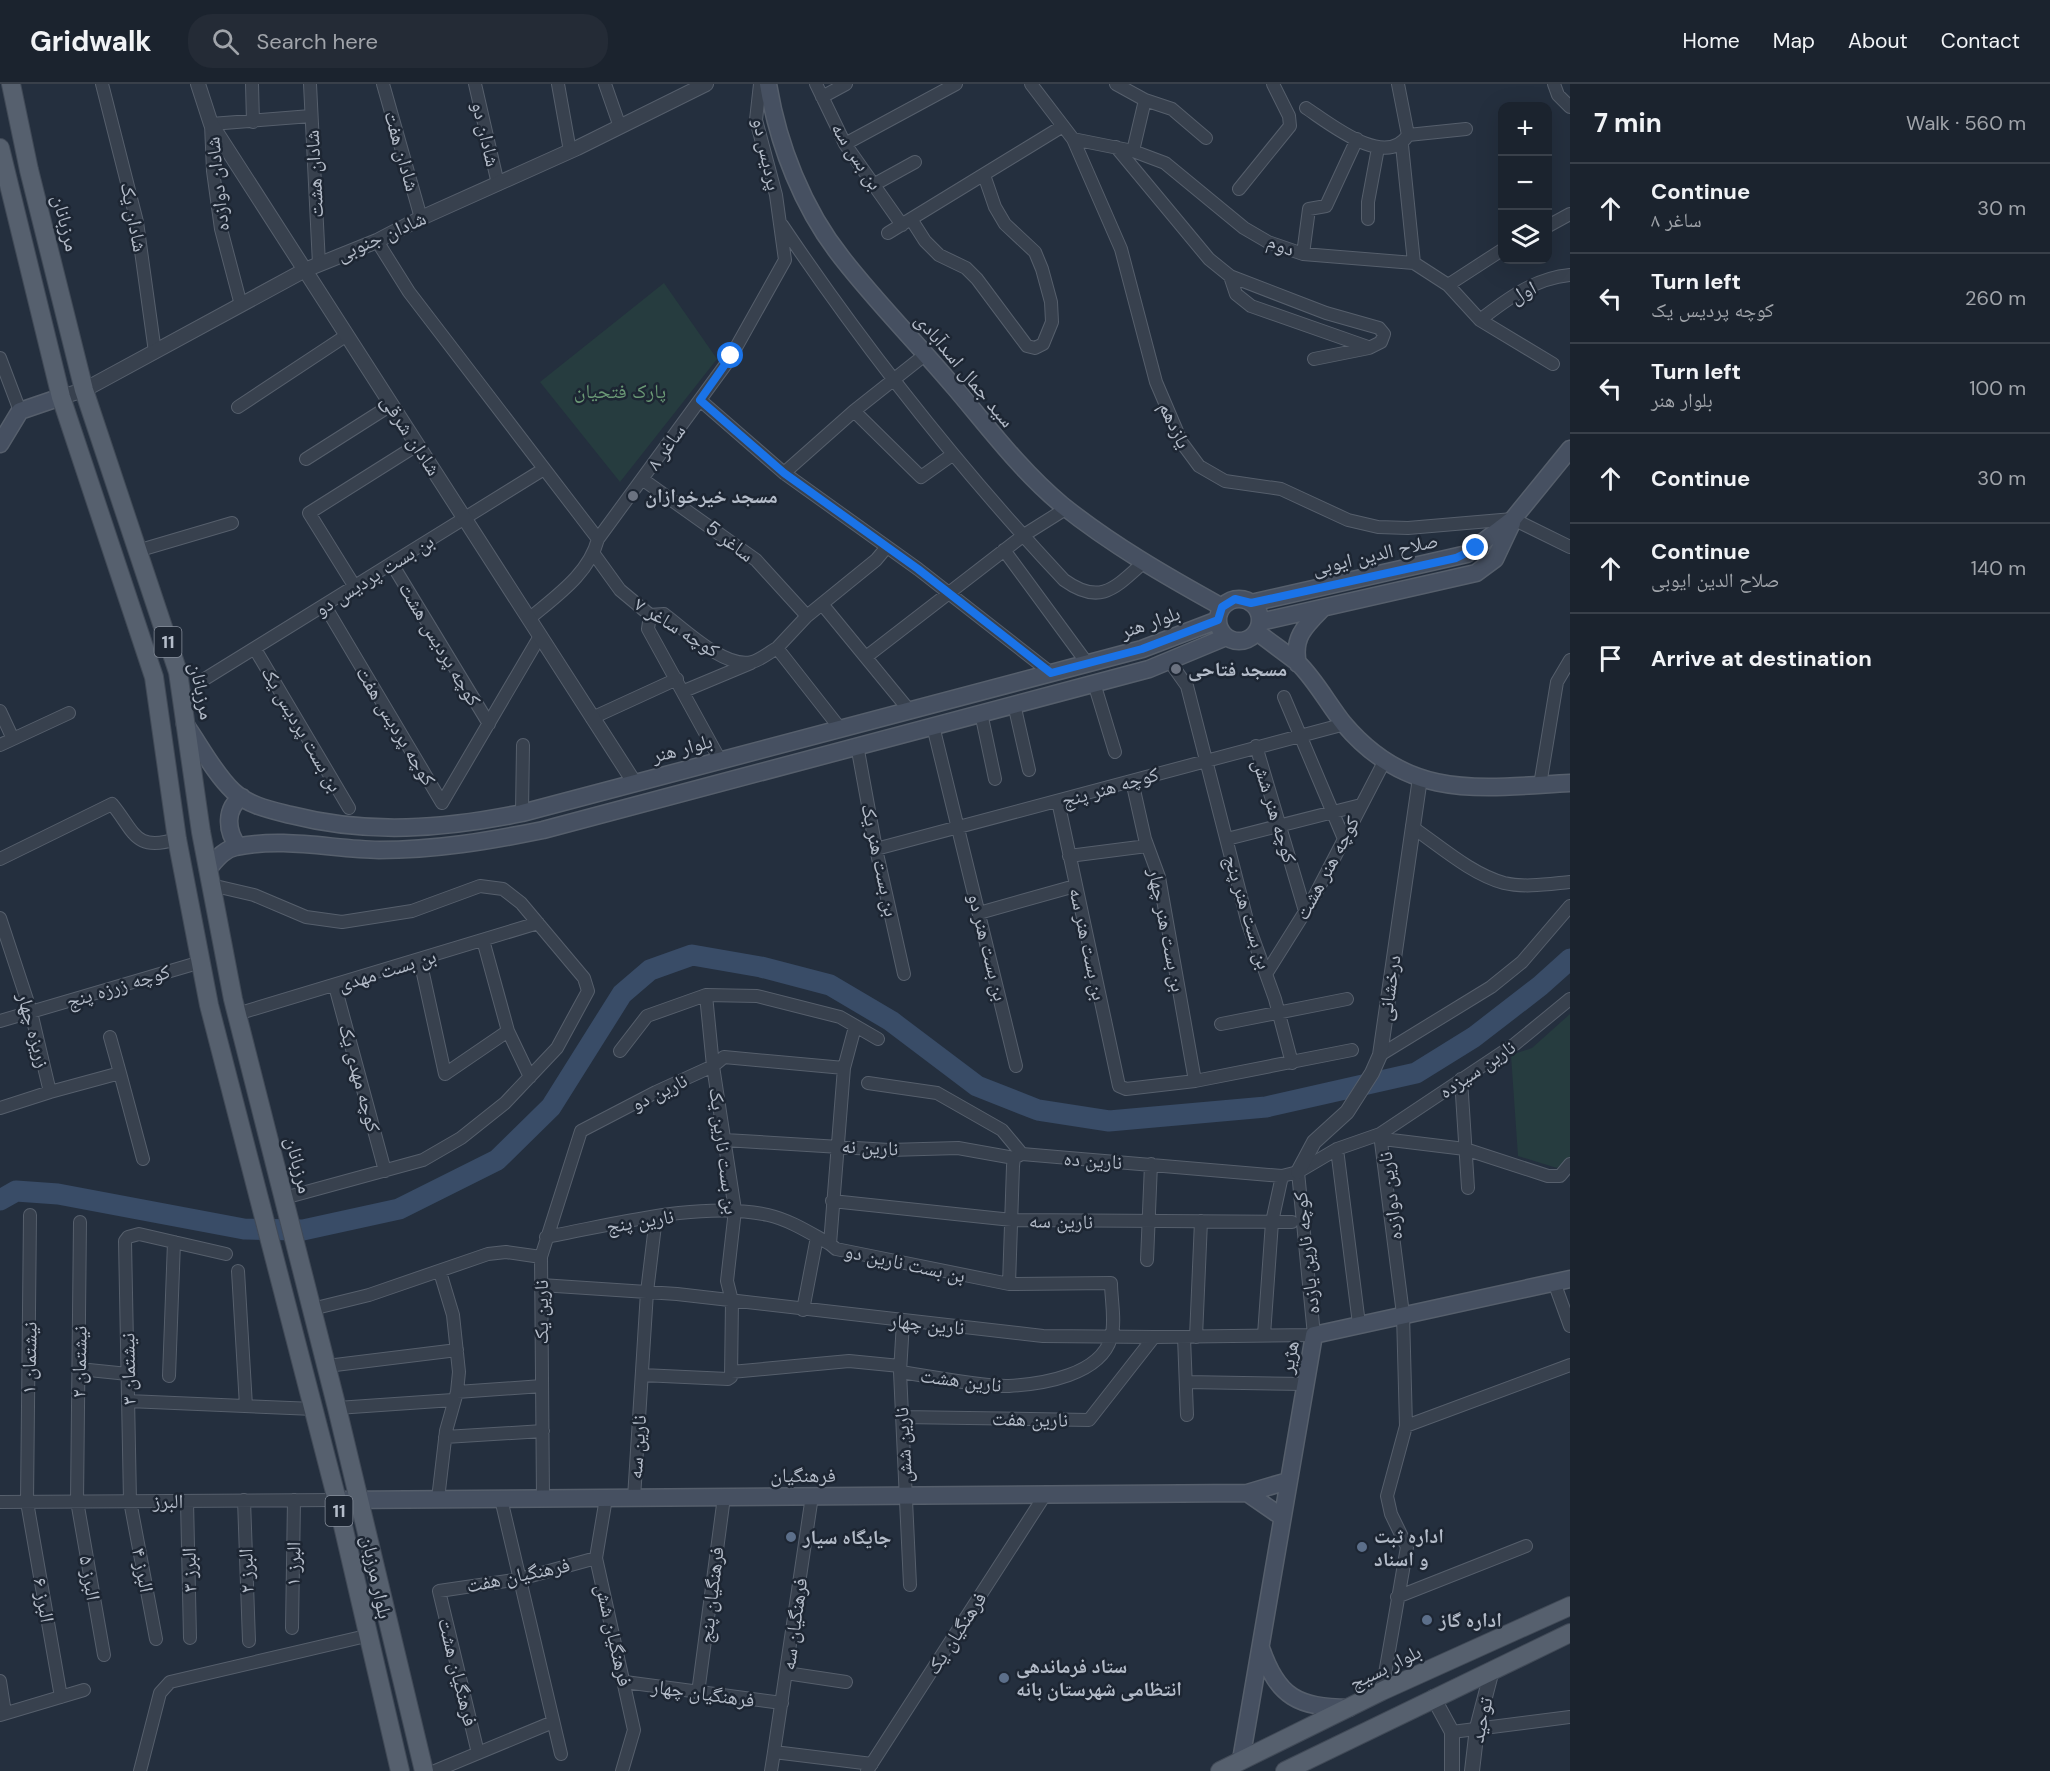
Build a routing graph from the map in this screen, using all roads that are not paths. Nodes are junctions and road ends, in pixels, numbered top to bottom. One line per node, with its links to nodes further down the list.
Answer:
1 (11, 84): 72 (main road, مرزبانان / 11)
2 (102, 84): 66 (street, شادان یک)
3 (198, 84): 27 (street, شادان شرقی)
4 (252, 84): 26 (street)
5 (310, 84): 25 (street, شادان هشت)
6 (383, 84): 47 (street, شادان هفت)
7 (475, 84): 43 (street, شادان دو)
8 (558, 84): 39 (street)
9 (605, 84): 29 (street)
10 (760, 84): 50 (street, پردیس دو)
11 (768, 84): 67 (main road, سید جمال اسدآبادی)
12 (816, 84): 21 (street, بن بس سه)
13 (846, 84): 21 (street)
14 (956, 84): 35 (street)
15 (1031, 84): 28 (street)
16 (1116, 84): 22 (street)
17 (1273, 84): 45 (street)
18 (1398, 84): 34 (street)
19 (1554, 84): 24 (street)
20 (701, 85): 29 (street, شادان جنوبی)
21 (822, 97): 35 (street, بن بس سه)
22 (1145, 100): 31 (street); 40 (street)
23 (1305, 108): 33 (street)
24 (1570, 108)
25 (311, 116): 26 (street, شادان دوازده); 57 (street, شادان هشت)
26 (254, 122): 27 (street, شادان دوازده)
27 (211, 124): 58 (street, شادان شرقی); 62 (street, شادان دوازده)
28 (1063, 126): 32 (street); 42 (street)
29 (621, 127): 39 (street, شادان جنوبی)
30 (1466, 129): 34 (street)
31 (1206, 138)
32 (1073, 139): 36 (street, دوم); 89 (street, یازدهم)
33 (1357, 139): 38 (street); 55 (street)
34 (1405, 140): 38 (street); 56 (street)
35 (844, 144): 44 (street, بن بس سه)
36 (1116, 147): 40 (street, دوم); 60 (street)
37 (0, 148): 73 (main road, 11)
38 (1378, 148): 48 (street)
39 (570, 151): 43 (street, شادان جنوبی)
40 (1133, 151): 55 (street, دوم)
41 (915, 162): 44 (street)
42 (984, 175): 49 (street); 49 (street, بن بس سه)
43 (498, 184): 47 (street, شادان جنوبی)
44 (875, 184): 49 (street, بن بس سه)
45 (1239, 189)
46 (1570, 214): 51 (street)
47 (421, 218): 53 (street, شادان جنوبی)
48 (1368, 219)
49 (906, 222): 52 (street)
50 (781, 224): 71 (street); 74 (street, ساغر ٨)
51 (1552, 224)
52 (888, 233)
53 (377, 241): 57 (street, شادان جنوبی); 84 (street)
54 (1498, 253): 61 (street)
55 (1303, 254): 56 (street, دوم)
56 (1414, 263): 61 (street, دوم)
57 (319, 264): 58 (street, شادان جنوبی)
58 (305, 270): 62 (street, شادان جنوبی); 64 (street, شادان شرقی)
59 (1570, 275): 63 (street, اول)
60 (1230, 276): 65 (street); 65 (street)
61 (1448, 285): 63 (street, دوم)
62 (241, 305): 66 (street, شادان جنوبی)
63 (1480, 320): 70 (street, دوم)
64 (347, 335): 75 (street, شادان شرقی); 76 (street)
65 (1369, 348): 69 (street)
66 (154, 352): 72 (street, شادان جنوبی)
67 (926, 354): 71 (street); 87 (main road, سید جمال اسدآبادی)
68 (0, 358): 77 (street)
69 (1314, 358)
70 (1553, 364)
71 (892, 380): 78 (street); 82 (street)
72 (84, 390): 73 (street, شادان جنوبی); 96 (main road, مرزبانان / 11)
73 (61, 397): 77 (main road); 136 (main road, 11)
74 (700, 400): 85 (street); 86 (street, ساغر ٨)
75 (392, 405): 80 (street, شادان شرقی); 83 (street)
76 (238, 407)
77 (20, 411): 79 (main road)
78 (854, 411): 82 (street); 85 (street)
79 (0, 444)
80 (417, 445): 88 (street, شادان شرقی); 100 (street)
81 (1570, 449): 89 (main road, صلاح الدین ایوبی)
82 (952, 455): 91 (street)
83 (306, 459)
84 (544, 470): 88 (street, بن بست پردیس دو); 92 (street)
85 (784, 473): 94 (street)
86 (642, 478): 92 (street, ساغر ٨); 108 (street, ساغر 5)
87 (1067, 508): 91 (street); 98 (main road, سید جمال اسدآبادی)
88 (464, 518): 99 (street, بن بست پردیس دو); 109 (street, شادان شرقی)
89 (1514, 519): 93 (street); 102 (main road, صلاح الدین ایوبی); 105 (main road)
90 (232, 523): 96 (street)
91 (1024, 535): 95 (street); 98 (street)
92 (598, 539): 97 (street, ساغر ٨)
93 (1570, 547)
94 (886, 548): 101 (street); 103 (street)
95 (1004, 550): 101 (street); 119 (street)
96 (137, 551): 133 (main road, مرزبانان / 11)
97 (594, 554): 107 (street, کوچه ساغر ۷); 109 (street, ساغر ٨)
98 (1143, 563): 106 (main road, سید جمال اسدآبادی)
99 (392, 564): 100 (street, بن بست پردیس دو); 134 (street, کوچه پردیس هشت)
100 (355, 587): 104 (street, بن بست پردیس دو)
101 (949, 594): 115 (street); 121 (street)
102 (1251, 603): 106 (main road); 110 (main road)
103 (822, 604): 108 (street); 115 (street)
104 (325, 606): 114 (street, بن بست پردیس دو); 134 (street, کوچه پردیس هفت)
105 (1322, 609): 110 (main road); 120 (main road)
106 (1220, 614): 112 (main road); 119 (main road, بلوار هنر)
107 (650, 615): 118 (street, کوچه ساغر ۷); 122 (street)
108 (807, 616): 113 (street)
109 (529, 619): 111 (street, شادان شرقی)
110 (1259, 627): 112 (main road); 120 (main road)
111 (540, 636): 132 (street, شادان شرقی); 134 (street, کوچه پردیس هفت)
112 (1226, 637): 116 (main road)
113 (777, 648): 118 (street); 138 (street)
114 (255, 650): 123 (street, بن بست پردیس دو); 160 (street, بن بست پردیس یک)
115 (866, 657): 128 (street)
116 (1170, 662): 124 (main road); 147 (street, بن بست هنر پنج)
117 (1569, 662): 155 (street)
118 (752, 663): 125 (street)
119 (1087, 663): 121 (main road, بلوار هنر)
120 (1298, 664): 135 (main road)
121 (1051, 673): 128 (main road, بلوار هنر)
122 (677, 679): 125 (street); 132 (street)
123 (203, 680)
124 (1094, 683): 127 (main road); 145 (street)
125 (684, 691): 146 (street)
126 (1284, 697): 139 (street)
127 (1014, 704): 131 (main road); 149 (street)
128 (909, 710): 138 (main road, بلوار هنر)
129 (0, 711): 140 (street)
130 (69, 713): 140 (street)
131 (981, 713): 137 (main road); 151 (street)
132 (592, 718): 153 (street, شادان شرقی)
133 (185, 724): 136 (main road); 156 (main road, بلوار هنر); 174 (main road, مرزبانان / 11)
134 (489, 724)
135 (1345, 724): 139 (street, کوچه هنر پنج); 148 (main road)
136 (161, 726): 166 (main road, 11)
137 (933, 726): 143 (main road); 165 (street, بن بست هنر دو)
138 (839, 727): 146 (main road, بلوار هنر)
139 (1301, 735): 144 (street, کوچه هنر پنج); 161 (street)
140 (13, 739): 141 (street)
141 (0, 745)
142 (523, 745): 162 (street)
143 (857, 745): 158 (main road); 171 (street, بن بست هنر یک)
144 (1256, 746): 147 (street, کوچه هنر پنج); 163 (street, کوچه هنر شش)
145 (1115, 752)
146 (720, 760): 153 (main road, بلوار هنر)
147 (1207, 760): 152 (street, کوچه هنر پنج); 167 (street, بن بست هنر پنج)
148 (1385, 760): 150 (main road); 159 (street, کوچه هنر هشت)
149 (1029, 770)
150 (1419, 778): 155 (main road); 164 (street, درخشانی)
151 (995, 779)
152 (1132, 781): 157 (street, کوچه هنر پنج); 170 (street, بن بست هنر چهار)
153 (634, 782): 158 (main road); 162 (main road, بلوار هنر)
154 (1570, 783): 155 (main road)
155 (1540, 785)
156 (242, 797): 162 (main road, بلوار هنر); 169 (main road)
157 (1058, 801): 165 (street, کوچه هنر پنج); 172 (street, بن بست هنر سه)
158 (639, 803): 169 (main road)
159 (1361, 805): 161 (street); 168 (street, کوچه هنر هشت)
160 (349, 808)
161 (1333, 812): 163 (street); 168 (street)
162 (522, 813)
163 (1280, 825): 167 (street); 178 (street, کوچه هنر شش)
164 (1412, 827): 175 (street); 202 (street, درخشانی)
165 (957, 828): 171 (street, کوچه هنر پنج); 179 (street, بن بست هنر دو)
166 (177, 838): 173 (street); 184 (main road, 11)
167 (1227, 839): 186 (street, بن بست هنر پنج)
168 (1344, 839): 178 (street, کوچه هنر هشت)
169 (238, 846): 174 (main road)
170 (1147, 846): 172 (street); 210 (street, بن بست هنر چهار)
171 (876, 849): 185 (street, بن بست هنر یک)
172 (1069, 856): 176 (street, بن بست هنر سه)
173 (0, 859)
174 (210, 877): 181 (street); 193 (main road, مرزبانان / 11)
175 (1570, 882)
176 (1076, 886): 179 (street); 210 (street, بن بست هنر سه)
177 (1570, 906): 202 (street)
178 (1305, 911): 186 (street, کوچه هنر هشت)
179 (979, 913): 205 (street, بن بست هنر دو)
180 (0, 918): 191 (street, زریزه چهار)
181 (538, 923): 182 (street, بن بست مهدی); 208 (street)
182 (483, 940): 183 (street, بن بست مهدی); 197 (street)
183 (420, 960): 187 (street, بن بست مهدی); 197 (street)
184 (201, 962): 191 (street, کوچه زرزه پنج); 280 (main road, بلوار مرزبان / 11)
185 (904, 974)
186 (1266, 974): 192 (street, بن بست هنر پنج)
187 (335, 986): 193 (street, بن بست مهدی); 224 (street, کوچه مهدی یک)
188 (706, 995): 196 (street); 201 (street); 204 (street, بن بست نارین یک)
189 (1347, 999): 192 (street)
190 (1570, 999): 209 (street, نارین سیزده)
191 (32, 1012): 194 (street, کوچه زرزه پنج); 212 (street, زریزه چهار)
192 (1279, 1013): 195 (street); 203 (street, بن بست هنر پنج)
193 (237, 1014): 229 (main road, مرزبانان / 11)
194 (0, 1021)
195 (1221, 1024)
196 (855, 1027): 199 (street); 206 (street, بن بست نارین دو)
197 (508, 1031): 208 (street)
198 (110, 1037): 207 (street)
199 (878, 1040)
200 (1352, 1050): 203 (street)
201 (620, 1051)
202 (1380, 1055): 225 (street, درخشانی)
203 (1292, 1063): 210 (street)
204 (713, 1066): 206 (street, نارین دو); 214 (street, نارین دو); 216 (street, بن بست نارین یک)
205 (1016, 1066)
206 (844, 1068): 217 (street, بن بست نارین دو)
207 (120, 1073): 212 (street); 221 (street)
208 (530, 1077): 224 (street)
209 (1461, 1079): 215 (street, نارین سیزده); 219 (street)
210 (1195, 1081)
211 (868, 1083): 220 (street)
212 (50, 1092): 213 (street, زریزه چهار)
213 (0, 1108)
214 (581, 1131): 240 (street, نارین یک)
215 (1382, 1136): 218 (street, نارین دوازده); 219 (street); 255 (street, نارین دوازده)
216 (725, 1140): 217 (street, نارین نه); 230 (street, بن بست نارین یک)
217 (836, 1146): 220 (street, نارین نه); 228 (street, بن بست نارین دو)
218 (1337, 1149): 225 (street, نارین دوازده); 257 (street)
219 (1465, 1149): 223 (street); 227 (street)
220 (1018, 1156): 222 (street, نارین ده); 233 (street)
221 (143, 1159)
222 (1151, 1164): 226 (street, نارین ده); 236 (street)
223 (1570, 1164)
224 (385, 1171): 229 (street)
225 (1298, 1172): 226 (street, نارین ده); 260 (street, کوچه نارین یازده)
226 (1282, 1176): 237 (street)
227 (1468, 1188)
228 (832, 1201): 233 (street, نارین سه); 242 (street, بن بست نارین دو)
229 (286, 1204): 253 (main road, بلوار مرزبان / 11)
230 (735, 1210): 232 (street, نارین پنج); 239 (street, نارین پنج); 252 (street, بن بست نارین یک)
231 (30, 1215): 304 (street, نيشتمان ۱)
232 (656, 1217): 240 (street, نارین پنج); 251 (street, نارین سه)
233 (1012, 1220): 236 (street, نارین سه); 249 (street)
234 (1201, 1221): 236 (street, نارین سه); 237 (street, نارین سه); 263 (street)
235 (80, 1222): 267 (street, نيشتمان ۲)
236 (1148, 1222): 245 (street)
237 (1272, 1222): 238 (street, نارین سه); 259 (street)
238 (1292, 1222)
239 (817, 1237): 242 (street, نارین پنج); 254 (street)
240 (546, 1238): 244 (street, نارین یک)
241 (174, 1242): 243 (street); 269 (street, نيشتمان ۳); 272 (street)
242 (830, 1244): 249 (street, بن بست نارین دو)
243 (226, 1254)
244 (541, 1257): 247 (street); 250 (street, نارین یک)
245 (1147, 1260)
246 (238, 1271): 278 (street)
247 (440, 1272): 253 (street); 264 (street)
248 (1562, 1280): 255 (main road, هژیر); 258 (street)
249 (1010, 1284): 261 (street, بن بست نارین دو)
250 (541, 1285): 251 (street, نارین چهار); 275 (street, نارین یک)
251 (647, 1292): 252 (street, نارین چهار); 270 (street, نارین سه)
252 (732, 1301): 254 (street, نارین چهار); 271 (street, بن بست نارین یک)
253 (312, 1309): 266 (main road, بلوار مرزبان / 11)
254 (802, 1310): 256 (street, نارین چهار)
255 (1403, 1314): 257 (main road, هژیر); 283 (street, نارین دوازده)
256 (903, 1322): 261 (street, نارین چهار); 268 (street, نارین شش)
257 (1359, 1324): 260 (main road, هژیر)
258 (1570, 1326)
259 (1264, 1335): 260 (street, نارین چهار); 263 (street, نارین چهار)
260 (1314, 1335): 274 (main road, هژیر)
261 (1112, 1337): 262 (street, نارین چهار); 268 (street, نارین هشت)
262 (1154, 1337): 263 (street, نارین چهار); 282 (street, نارین هفت)
263 (1190, 1337): 273 (street)
264 (457, 1350): 266 (street); 276 (street)
265 (1570, 1365): 283 (street)
266 (327, 1366): 279 (main road, بلوار مرزبان / 11)
267 (79, 1369): 269 (street); 305 (street, نيشتمان ۲)
268 (900, 1369): 271 (street, نارین هشت); 282 (street, نارین شش)
269 (128, 1374): 277 (street, نيشتمان ۳)
270 (642, 1375): 271 (street, نارین هشت); 294 (street, نارین سه)
271 (730, 1375)
272 (169, 1376)
273 (1186, 1382): 274 (street); 281 (street)
274 (1305, 1384): 286 (main road, هژیر)
275 (542, 1386): 276 (street); 284 (street, نارین یک)
276 (455, 1396): 279 (street); 285 (street)
277 (128, 1401): 278 (street); 301 (street, نيشتمان ۳)
278 (246, 1406): 280 (street)
279 (337, 1408): 300 (main road, بلوار مرزبان / 11)
280 (314, 1409): 299 (main road, بلوار مرزبان / 11)
281 (1187, 1415)
282 (902, 1417): 290 (street, نارین شش)
283 (1406, 1426): 312 (street, نارین دوازده)
284 (543, 1431): 285 (street); 292 (street, نارین یک)
285 (445, 1437): 295 (street)
286 (1288, 1481): 287 (main road, فرهنگیان); 306 (main road, هژیر)
287 (1247, 1493): 288 (main road, فرهنگیان); 306 (main road)
288 (1045, 1495): 290 (main road, فرهنگیان); 343 (street, فرهنگیان یک)
289 (812, 1496): 290 (main road, فرهنگیان); 291 (main road, فرهنگیان); 323 (street, فرهنگیان سه)
290 (906, 1496): 310 (street, نارین شش)
291 (724, 1497): 294 (main road, فرهنگیان); 329 (street, فرهنگیان پنج)
292 (543, 1498): 293 (main road, فرهنگیان); 296 (main road, فرهنگیان)
293 (606, 1498): 294 (main road, فرهنگیان); 308 (street, فرهنگیان شش)
294 (634, 1498)
295 (438, 1499): 296 (main road, فرهنگیان); 300 (main road, فرهنگیان)
296 (501, 1499): 309 (street)
297 (243, 1500): 298 (street, البرز); 302 (street, البرز); 319 (street, البرز ۲)
298 (294, 1500): 299 (street, البرز); 314 (street, البرز ۱)
299 (337, 1500): 300 (main road, فرهنگیان); 316 (main road, بلوار مرزبان / 11)
300 (360, 1500): 346 (main road, بلوار مرزبان / 11)
301 (130, 1501): 302 (street, البرز); 305 (street, البرز); 318 (street, البرز ۴)
302 (187, 1501): 317 (street, البرز ۳)
303 (0, 1502): 304 (street, البرز)
304 (27, 1502): 305 (street, البرز); 330 (street, البرز ۶)
305 (77, 1502): 321 (street, البرز ۵)
306 (1282, 1517): 320 (main road, هژیر)
307 (1526, 1546): 312 (street)
308 (596, 1558): 309 (street, فرهنگیان هفت); 325 (street, فرهنگیان شش)
309 (520, 1579): 311 (street, فرهنگیان هفت); 336 (street)
310 (910, 1585)
311 (439, 1591): 340 (street, فرهنگیان هشت)
312 (1397, 1597): 328 (street, نارین دوازده)
313 (1570, 1606): 328 (main road, بلوار بسیج)
314 (292, 1628)
315 (1570, 1633): 322 (main road)
316 (366, 1636): 344 (street); 345 (main road, بلوار مرزبان / 11)
317 (190, 1638)
318 (156, 1639)
319 (249, 1641)
320 (1260, 1644): 333 (main road, هژیر); 342 (main road, هژیر)
321 (104, 1654)
322 (1492, 1670): 331 (main road); 337 (street, توحید)
323 (786, 1673): 326 (street); 332 (street, فرهنگیان سه)
324 (0, 1681): 334 (street)
325 (625, 1682): 329 (street, فرهنگیان چهار); 348 (street, فرهنگیان شش)
326 (846, 1682)
327 (84, 1690): 330 (street)
328 (1382, 1691): 333 (main road, بلوار بسیج)
329 (698, 1693): 332 (street, فرهنگیان چهار)
330 (61, 1697): 334 (street)
331 (1433, 1697): 338 (street, توحید); 351 (main road)
332 (782, 1703): 339 (street, فرهنگیان سه)
333 (1351, 1708): 342 (main road, بلوار بسیج)
334 (2, 1714)
335 (1568, 1716): 337 (street)
336 (553, 1722): 340 (street); 341 (street)
337 (1477, 1728): 338 (street); 353 (street, توحید)
338 (1452, 1732): 352 (street, توحید)
339 (774, 1752): 343 (street); 349 (street, فرهنگیان سه)
340 (478, 1753): 347 (street)
341 (561, 1754)
342 (1241, 1760): 350 (main road, بلوار بسیج)
343 (869, 1768)
344 (140, 1771)
345 (400, 1771)
346 (424, 1771)
347 (435, 1771)
348 (622, 1771)
349 (771, 1771)
350 (1220, 1771)
351 (1285, 1771)
352 (1452, 1771)
353 (1472, 1771)

